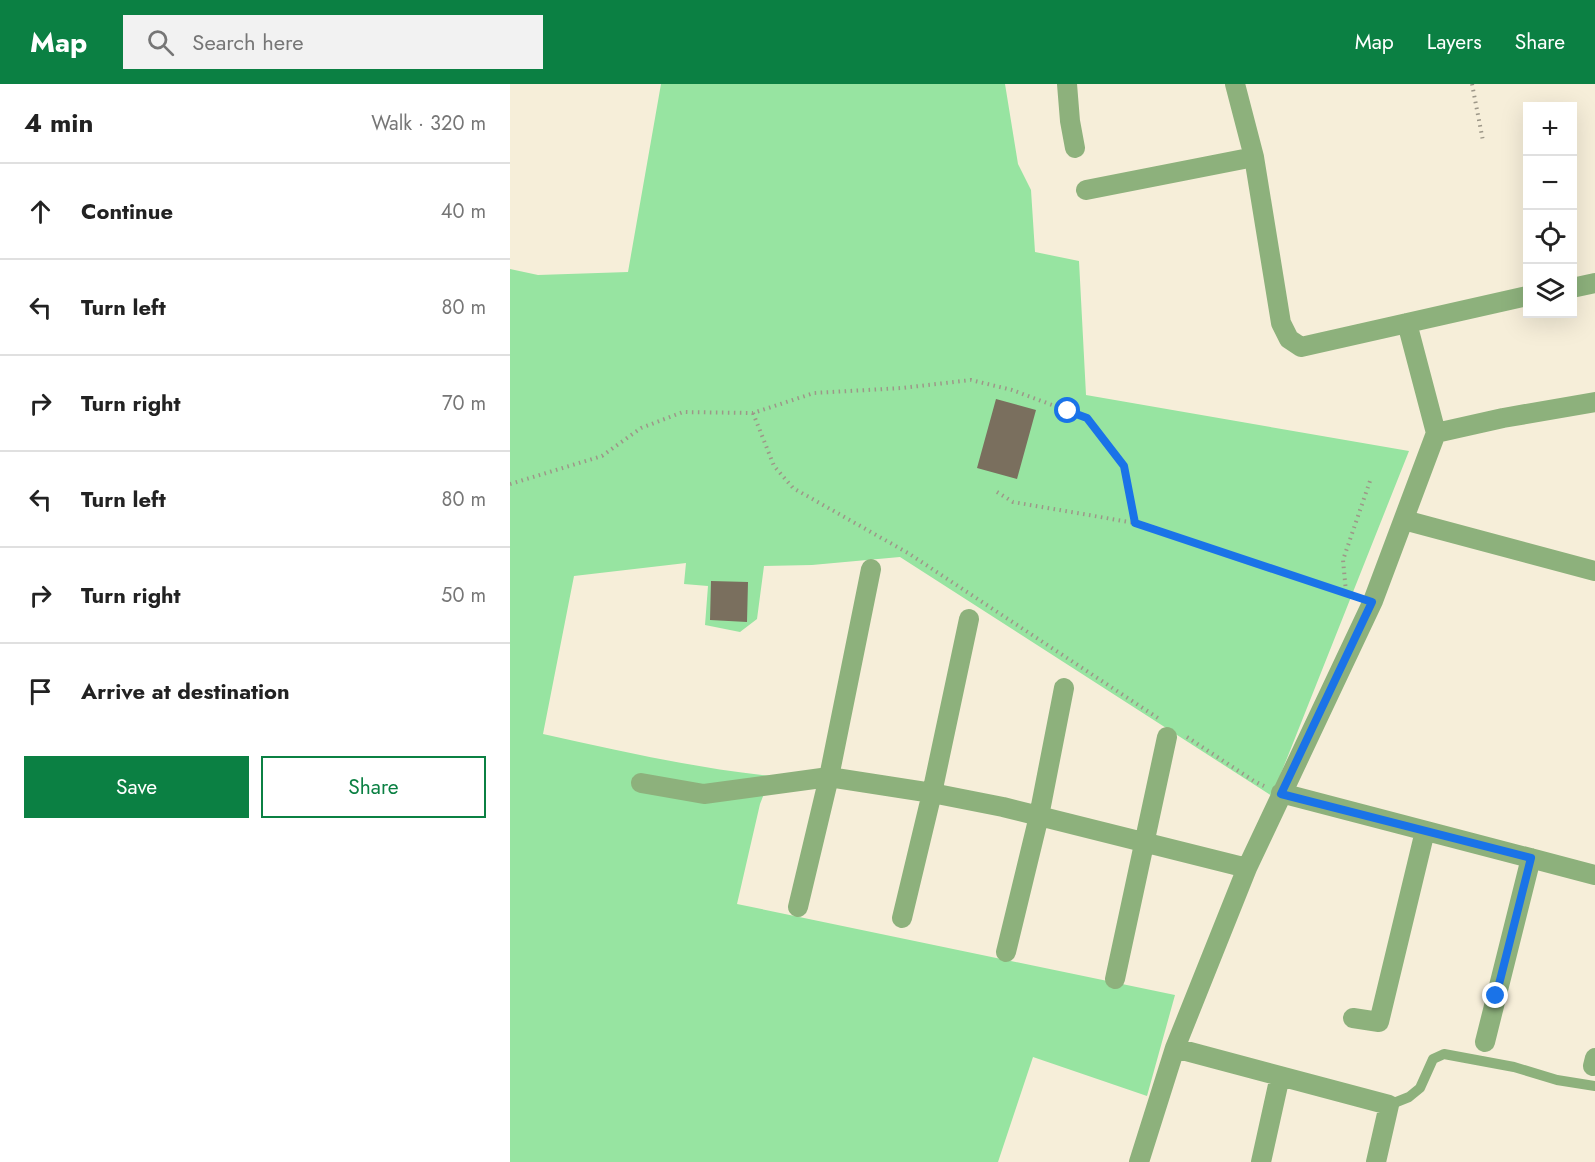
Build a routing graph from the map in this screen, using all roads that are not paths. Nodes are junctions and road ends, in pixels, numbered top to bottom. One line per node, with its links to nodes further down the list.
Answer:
1 (1067, 84): 3 (street)
2 (1235, 84): 4 (street)
3 (1075, 148)
4 (1254, 157): 5 (street); 9 (street)
5 (1086, 190)
6 (1595, 283): 7 (street)
7 (1577, 287)
8 (1523, 297): 9 (street)
9 (1407, 323): 11 (street)
10 (1595, 402): 11 (street)
11 (1436, 433): 12 (street)
12 (1404, 520): 14 (street); 21 (street)
13 (871, 569): 18 (street)
14 (1595, 571)
15 (969, 619): 20 (street)
16 (1064, 688): 22 (street)
17 (1173, 732): 24 (street)
18 (829, 777): 19 (street); 20 (street); 28 (street)
19 (641, 783)
20 (932, 793): 22 (street); 29 (street)
21 (1281, 794): 23 (street); 26 (street)
22 (1039, 816): 24 (street); 30 (street)
23 (1425, 831): 25 (street); 32 (street)
24 (1144, 843): 26 (street); 31 (street)
25 (1531, 858): 27 (street); 33 (street)
26 (1247, 868): 34 (street)
27 (1595, 875)
28 (798, 907)
29 (902, 918)
30 (1006, 952)
31 (1115, 979)
32 (1353, 1018)
33 (1485, 1042)
34 (1175, 1048): 36 (street); 38 (street)
35 (1594, 1070): 37 (lane)
36 (1280, 1076): 37 (street); 39 (street)
37 (1389, 1105): 40 (street)
38 (1139, 1162)
39 (1261, 1162)
40 (1377, 1162)

